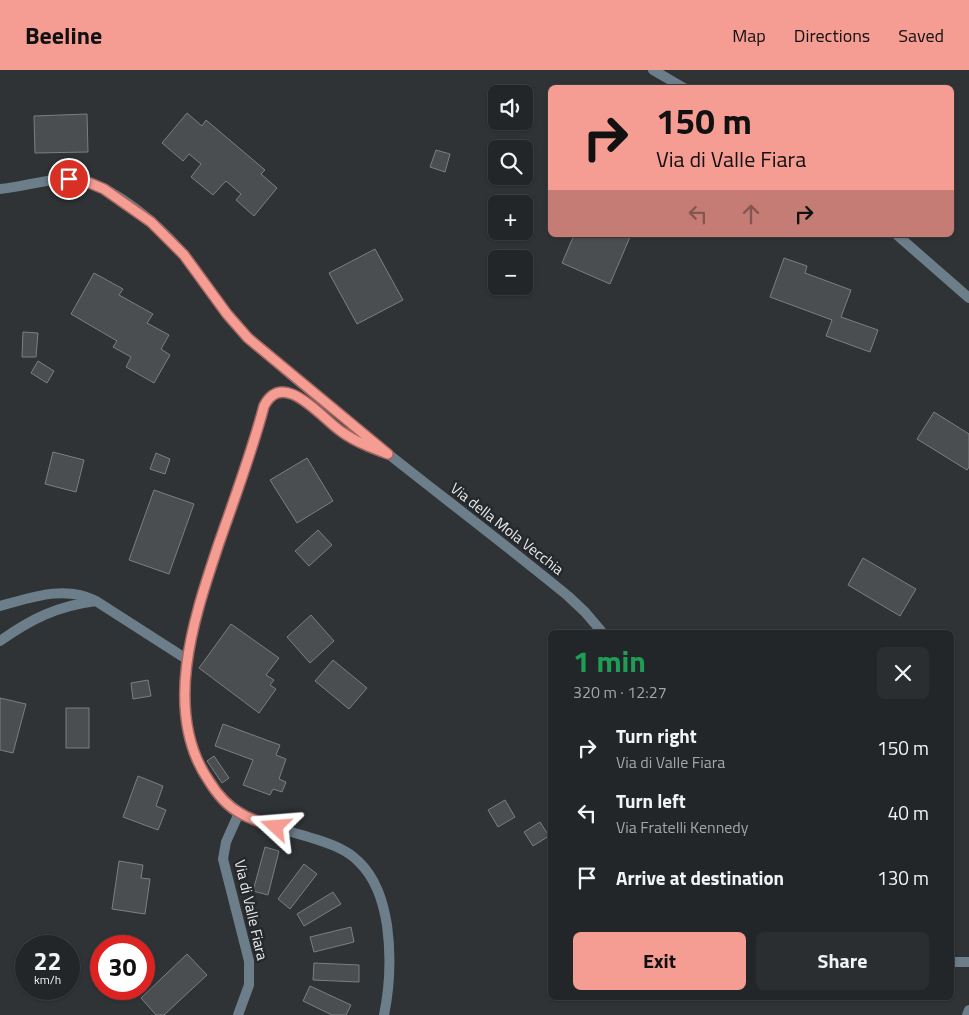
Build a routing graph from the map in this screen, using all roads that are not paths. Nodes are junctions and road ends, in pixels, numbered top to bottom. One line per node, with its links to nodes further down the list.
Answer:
1 (653, 70): 2 (street)
2 (679, 85)
3 (0, 189): 6 (street, Via della Mola Vecchia)
4 (899, 237): 5 (street)
5 (969, 298)
6 (388, 454): 9 (street, Via della Mola Vecchia); 11 (street)
7 (96, 601): 8 (street); 10 (street); 11 (street)
8 (0, 606)
9 (600, 630)
10 (0, 640)
11 (188, 660): 12 (street)
12 (239, 813): 16 (street, Via di Valle Fiara); 17 (street)
13 (954, 962): 14 (street)
14 (969, 962)
15 (969, 1010): 18 (street)
16 (238, 1015)
17 (384, 1015)
18 (966, 1015)

